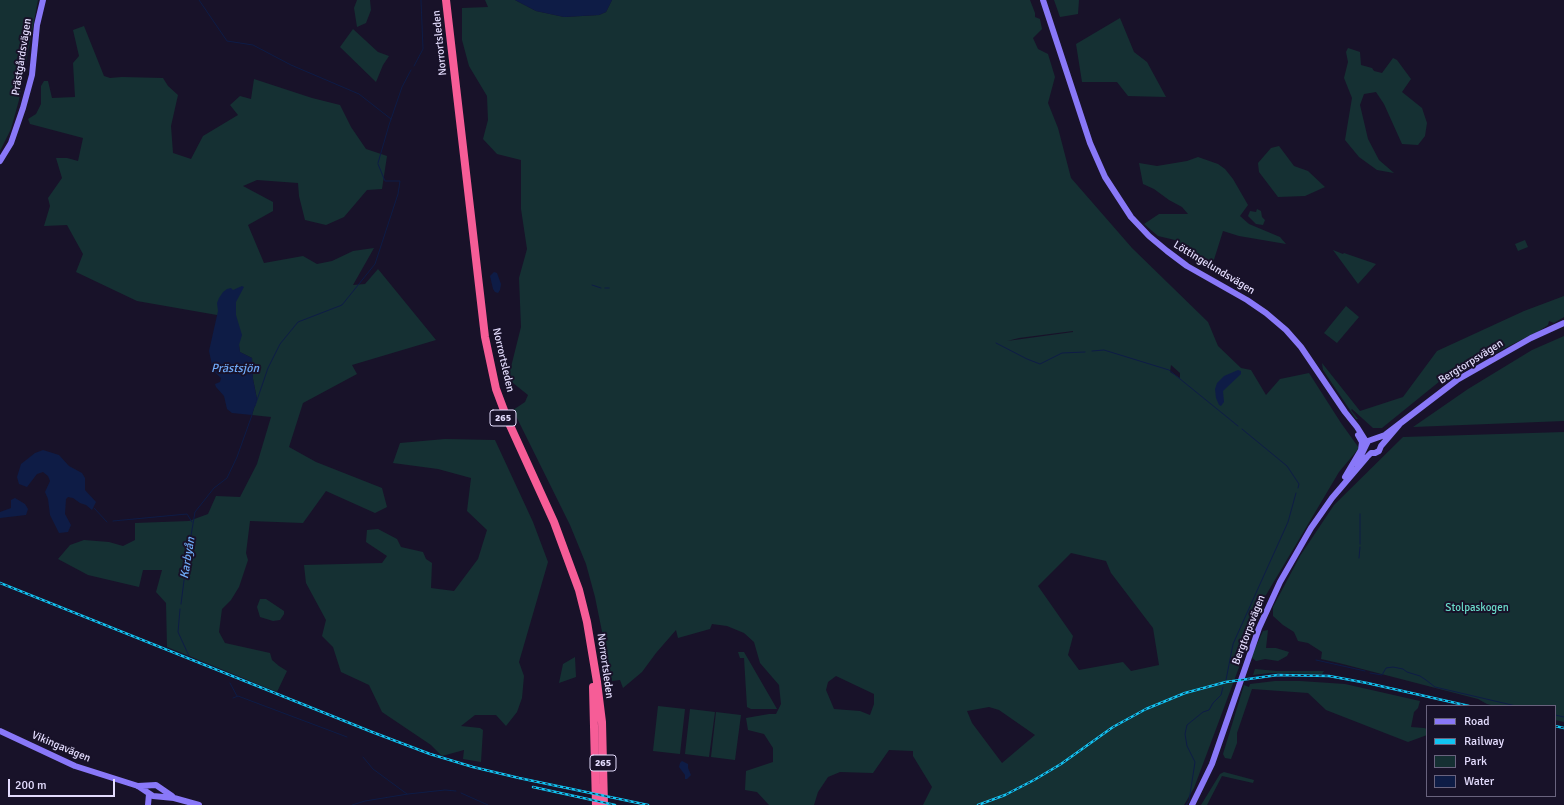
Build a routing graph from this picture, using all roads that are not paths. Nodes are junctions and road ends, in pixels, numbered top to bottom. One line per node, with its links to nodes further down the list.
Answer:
1 (43, 0): 5 (main road, Prästgårdsvägen)
2 (441, 0): 26 (highway, Norrortsleden / 265)
3 (446, 0): 16 (highway, Norrortsleden / 265)
4 (1043, 0): 7 (main road, Löttingelundsvägen)
5 (0, 161)
6 (1564, 325): 8 (main road, Bergtorpsvägen)
7 (1345, 412): 9 (main road, Löttingelundsvägen); 15 (main road)
8 (1399, 425): 10 (main road, Bergtorpsvägen); 12 (main road, Bergtorpsvägen)
9 (1358, 427): 10 (main road, Löttingelundsvägen); 11 (main road, Löttingelundsvägen)
10 (1374, 439): 11 (main road, Bergtorpsvägen); 12 (main road)
11 (1366, 445): 13 (main road); 14 (main road, Bergtorpsvägen)
12 (1381, 446): 13 (main road, Bergtorpsvägen)
13 (1371, 453): 14 (main road, Bergtorpsvägen)
14 (1350, 476): 15 (main road, Bergtorpsvägen)
15 (1332, 498): 29 (main road, Bergtorpsvägen)
16 (602, 722): 27 (highway, Norrortsleden / 265); 28 (highway)
17 (0, 731): 19 (main road, Vikingavägen)
18 (151, 785): 19 (main road, Vikingavägen); 20 (main road); 21 (main road)
19 (138, 786): 21 (main road, Vikingavägen)
20 (160, 789): 22 (main road); 23 (main road)
21 (149, 793): 22 (main road); 24 (main road)
22 (157, 796): 23 (main road); 24 (main road)
23 (174, 798): 25 (main road)
24 (149, 805)
25 (199, 805)
26 (595, 805)
27 (604, 805)
28 (607, 805)
29 (1192, 805)

